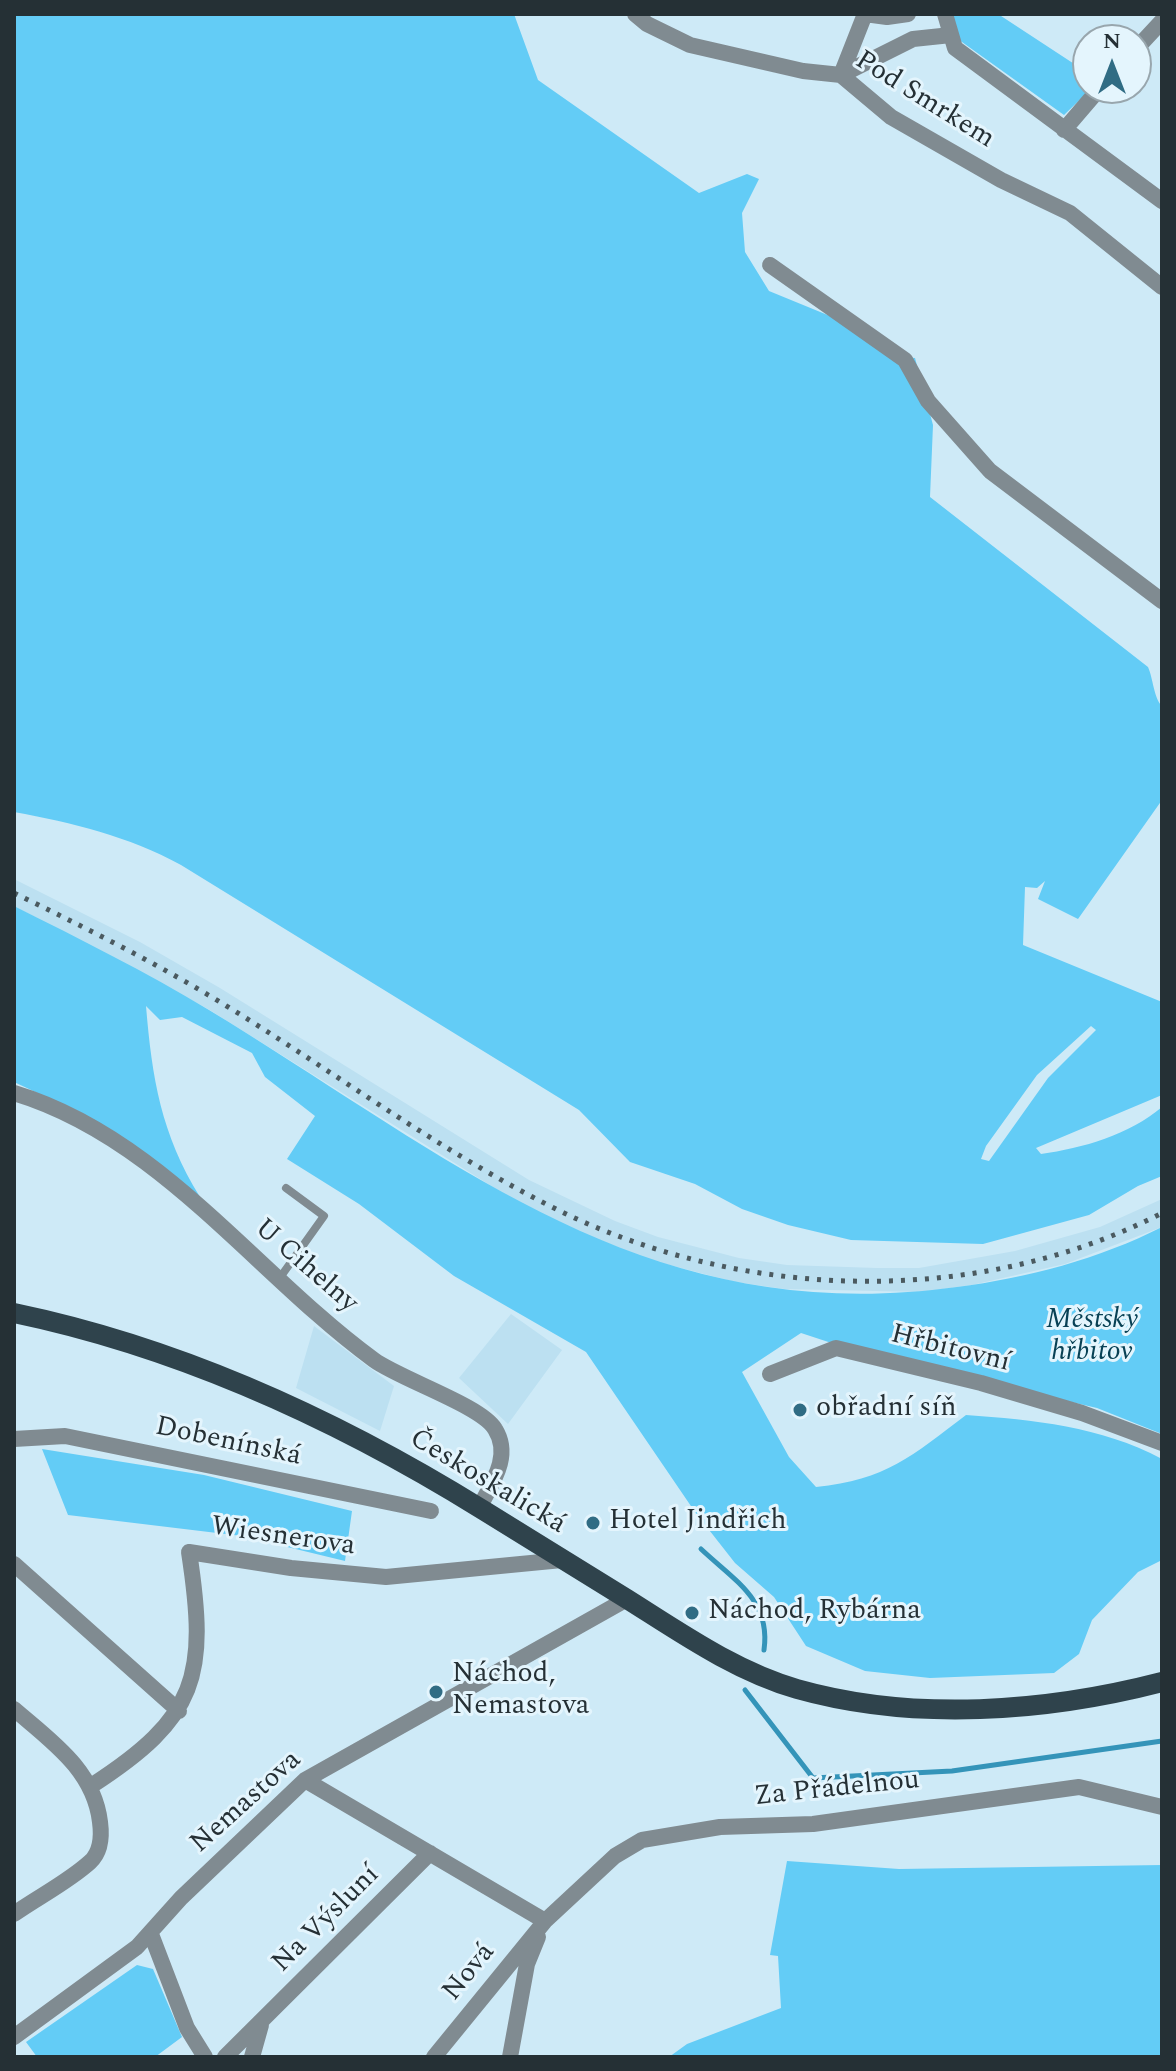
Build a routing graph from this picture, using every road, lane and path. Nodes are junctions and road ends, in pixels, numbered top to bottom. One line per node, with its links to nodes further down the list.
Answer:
1 (635, 14): 6 (street, Pod Smrkem)
2 (865, 14): 3 (street); 6 (street)
3 (908, 14)
4 (945, 14): 5 (street)
5 (951, 35): 6 (street); 8 (street)
6 (841, 75): 11 (street, Pod Smrkem)
7 (1086, 104): 8 (street)
8 (1064, 130): 9 (street)
9 (1162, 201)
10 (770, 265): 12 (street)
11 (1162, 287)
12 (1162, 601)
13 (14, 1093): 15 (street, U Cihelny)
14 (286, 1188): 15 (lane)
15 (278, 1280): 20 (street, U Cihelny)
16 (14, 1313): 20 (main road, Českoskalická)
17 (770, 1374): 19 (street, Hřbitovní)
18 (14, 1439): 21 (street, Dobenínská)
19 (1162, 1443)
20 (479, 1508): 22 (main road, Českoskalická)
21 (431, 1511)
22 (562, 1560): 24 (main road, Českoskalická); 27 (street, Wiesnerova)
23 (14, 1564): 27 (street)
24 (627, 1599): 25 (main road, Českoskalická); 28 (street, Nemastova)
25 (1162, 1682)
26 (14, 1709): 29 (street)
27 (179, 1711): 29 (street)
28 (305, 1780): 31 (street); 34 (street, Nemastova)
29 (91, 1786): 32 (street)
30 (1162, 1807): 33 (street, Za Přádelnou)
31 (430, 1853): 33 (street); 35 (street, Na Výsluní)
32 (14, 1914)
33 (545, 1921): 40 (street, Nová); 41 (street)
34 (151, 1934): 36 (street, Nemastova); 37 (street)
35 (261, 2024): 38 (street, Na Výsluní); 39 (street, Na Výsluní)
36 (14, 2037)
37 (205, 2057)
38 (225, 2057)
39 (252, 2057)
40 (434, 2057)
41 (510, 2057)

